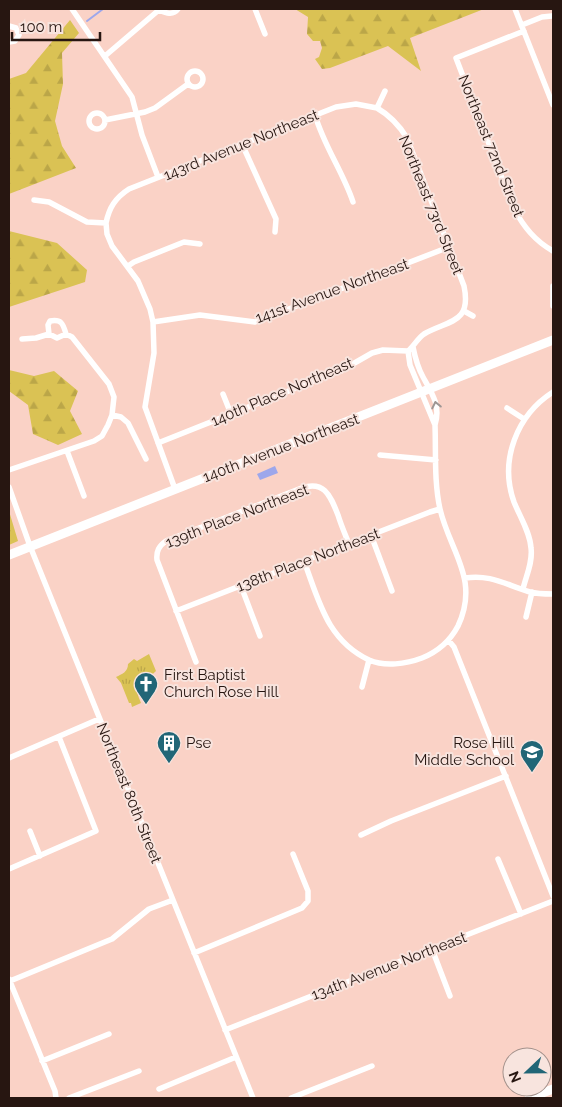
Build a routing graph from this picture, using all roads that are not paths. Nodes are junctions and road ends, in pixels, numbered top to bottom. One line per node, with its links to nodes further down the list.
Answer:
1 (72, 9): 11 (street)
2 (178, 9): 5 (street)
3 (255, 9): 9 (street)
4 (515, 9): 8 (street)
5 (160, 10): 11 (street)
6 (552, 16): 8 (street)
7 (9, 26): 10 (street)
8 (523, 28): 14 (street); 27 (street, Northeast 72nd Street)
9 (265, 34)
10 (9, 42)
11 (105, 56): 16 (street)
12 (188, 84): 16 (street)
13 (386, 91): 15 (street)
14 (553, 105)
15 (377, 108): 17 (street, 143rd Avenue Northeast); 26 (street, Northeast 73rd Street)
16 (137, 114): 18 (street); 20 (street)
17 (315, 115): 19 (street, 143rd Avenue Northeast); 22 (street)
18 (105, 120)
19 (242, 144): 20 (street, 143rd Avenue Northeast); 24 (street)
20 (158, 177): 23 (street, 143rd Avenue Northeast)
21 (34, 200): 23 (street)
22 (353, 202)
23 (106, 224): 28 (street)
24 (275, 232)
25 (200, 244): 28 (street)
26 (449, 247): 31 (street, Northeast 73rd Street); 33 (street, 141st Avenue Northeast)
27 (553, 251)
28 (128, 266): 33 (street)
29 (553, 286): 30 (street)
30 (553, 306)
31 (464, 311): 32 (street); 38 (street)
32 (473, 316)
33 (153, 322): 47 (street)
34 (49, 334): 35 (street); 35 (street); 36 (street)
35 (66, 334): 44 (street)
36 (22, 339)
37 (553, 340): 39 (main road, 140th Avenue Northeast)
38 (410, 349): 39 (street); 39 (street); 43 (street, 140th Place Northeast)
39 (426, 390): 46 (street); 46 (street, one-way to 39); 54 (main road, 140th Avenue Northeast)
40 (553, 392): 45 (street)
41 (223, 394): 43 (street)
42 (507, 408): 45 (street)
43 (231, 414): 47 (street, 140th Place Northeast)
44 (112, 415): 48 (street); 50 (street)
45 (524, 419): 64 (street)
46 (435, 425): 51 (street)
47 (158, 443): 54 (street)
48 (67, 451): 52 (street); 55 (street)
49 (380, 455): 51 (street)
50 (146, 458)
51 (436, 460): 56 (street)
52 (9, 470)
53 (9, 487): 59 (street, Northeast 80th Street)
54 (175, 489): 59 (main road, 140th Avenue Northeast)
55 (84, 496)
56 (440, 509): 57 (street, 138th Place Northeast); 62 (street)
57 (371, 535): 58 (street, 138th Place Northeast); 65 (street)
58 (349, 544): 61 (street, 138th Place Northeast); 68 (street, 139th Place Northeast)
59 (30, 546): 60 (main road, 140th Avenue Northeast); 75 (street, Northeast 80th Street)
60 (9, 555)
61 (304, 561): 63 (street, 138th Place Northeast); 72 (street)
62 (465, 578): 64 (street); 71 (street)
63 (241, 586): 68 (street, 138th Place Northeast); 70 (street)
64 (523, 589): 66 (street)
65 (392, 591)
66 (532, 592): 67 (street); 69 (street)
67 (553, 594)
68 (176, 611): 73 (street)
69 (526, 617)
70 (260, 636)
71 (449, 641): 72 (street); 78 (street)
72 (369, 660): 74 (street)
73 (196, 662)
74 (362, 687)
75 (99, 719): 76 (street); 87 (street, Northeast 80th Street)
76 (59, 737): 77 (street); 82 (street)
77 (9, 758)
78 (506, 776): 80 (street); 85 (street)
79 (30, 831): 82 (street)
80 (361, 835)
81 (293, 854): 91 (street)
82 (40, 856): 84 (street)
83 (498, 859): 89 (street)
84 (9, 869)
85 (549, 878): 86 (street)
86 (553, 896)
87 (173, 900): 91 (street, Northeast 80th Street); 92 (street)
88 (553, 901): 89 (street, 134th Avenue Northeast)
89 (521, 914): 90 (street, 134th Avenue Northeast)
90 (432, 949): 93 (street); 94 (street, 134th Avenue Northeast)
91 (194, 953): 94 (street, Northeast 80th Street)
92 (9, 979): 97 (street)
93 (450, 996)
94 (225, 1030): 96 (street, Northeast 80th Street)
95 (109, 1034): 97 (street)
96 (236, 1057): 101 (street); 104 (street, Northeast 80th Street)
97 (42, 1061): 102 (street)
98 (372, 1066): 105 (street)
99 (139, 1071): 103 (street)
100 (553, 1088): 106 (main road)
101 (159, 1089)
102 (56, 1098)
103 (69, 1098)
104 (253, 1098)
105 (291, 1098)
106 (529, 1098)

